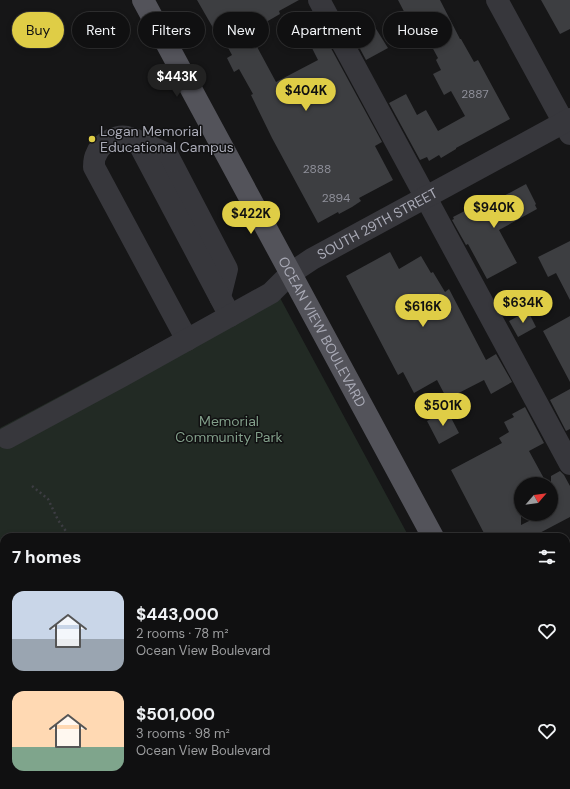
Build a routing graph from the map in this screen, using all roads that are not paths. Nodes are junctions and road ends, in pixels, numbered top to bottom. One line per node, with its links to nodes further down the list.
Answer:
1 (143, 0): 6 (main road, OCEAN VIEW BOULEVARD)
2 (320, 0): 5 (street)
3 (497, 0): 4 (street)
4 (568, 125): 5 (street, SOUTH 29TH STREET)
5 (426, 197): 6 (street, SOUTH 29TH STREET); 10 (street)
6 (291, 273): 7 (street, SOUTH 29TH STREET); 11 (main road, OCEAN VIEW BOULEVARD)
7 (230, 316): 8 (street, SOUTH 29TH STREET); 8 (street)
8 (187, 340): 9 (street, SOUTH 29TH STREET)
9 (7, 438)
10 (570, 464)
11 (431, 533)

